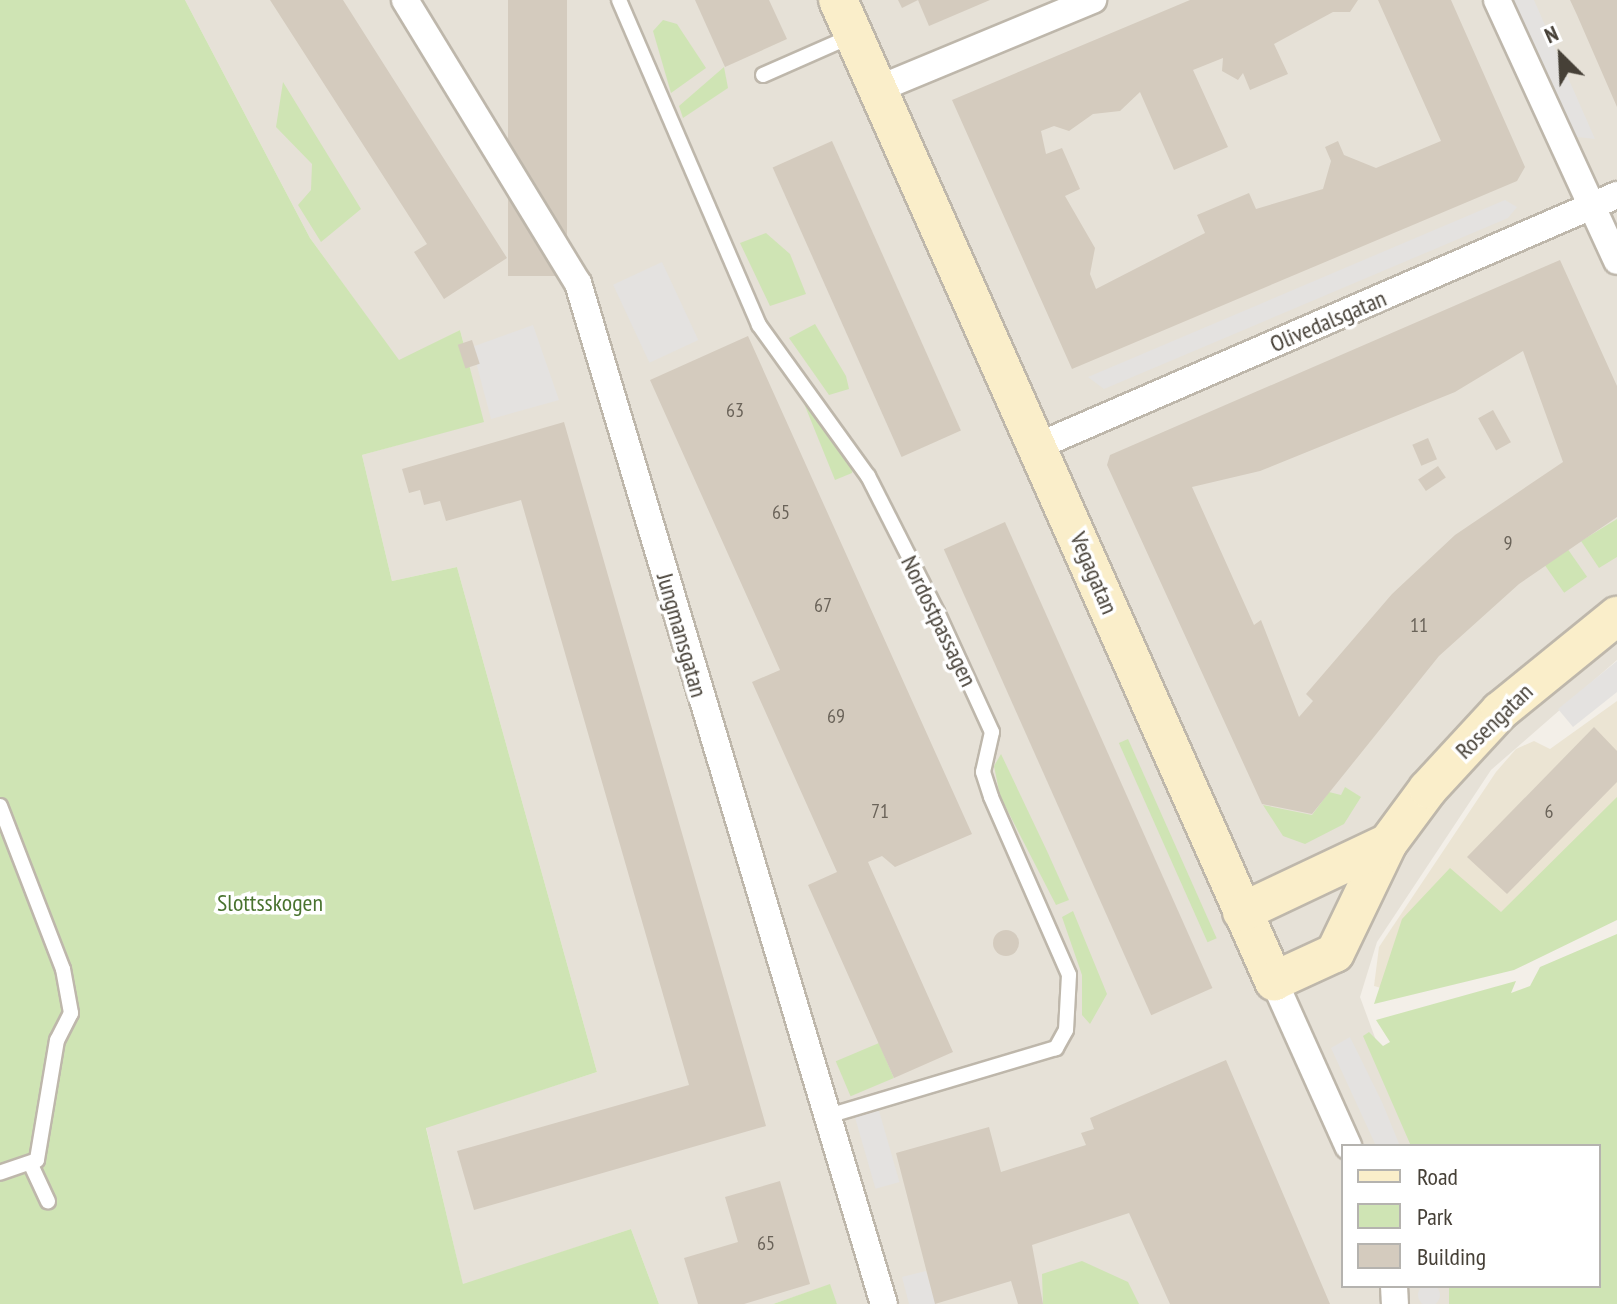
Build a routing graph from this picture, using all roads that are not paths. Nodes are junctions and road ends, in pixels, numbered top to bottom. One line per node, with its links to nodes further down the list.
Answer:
1 (405, 0): 18 (street, Jungmansgatan)
2 (619, 0): 18 (lane, Nordostpassagen)
3 (838, 0): 6 (street, Vegagatan)
4 (1093, 0): 8 (street)
5 (1497, 0): 10 (street)
6 (854, 35): 7 (lane); 8 (street, Vegagatan)
7 (763, 75)
8 (878, 89): 12 (street, Vegagatan)
9 (1617, 195): 10 (street, Olivedalsgatan)
10 (1591, 207): 11 (street); 12 (street, Olivedalsgatan)
11 (1617, 261)
12 (1038, 446): 16 (street, Vegagatan)
13 (1617, 616): 15 (street, Rosengatan)
14 (0, 806): 20 (lane)
15 (1388, 843): 16 (street, Rosengatan); 17 (street, Rosengatan)
16 (1242, 912): 17 (street, Vegagatan)
17 (1274, 981): 19 (street, Vegagatan)
18 (824, 1117): 23 (street, Jungmansgatan)
19 (1347, 1144)
20 (32, 1167): 21 (lane); 22 (lane)
21 (0, 1173)
22 (48, 1201)
23 (884, 1304)

